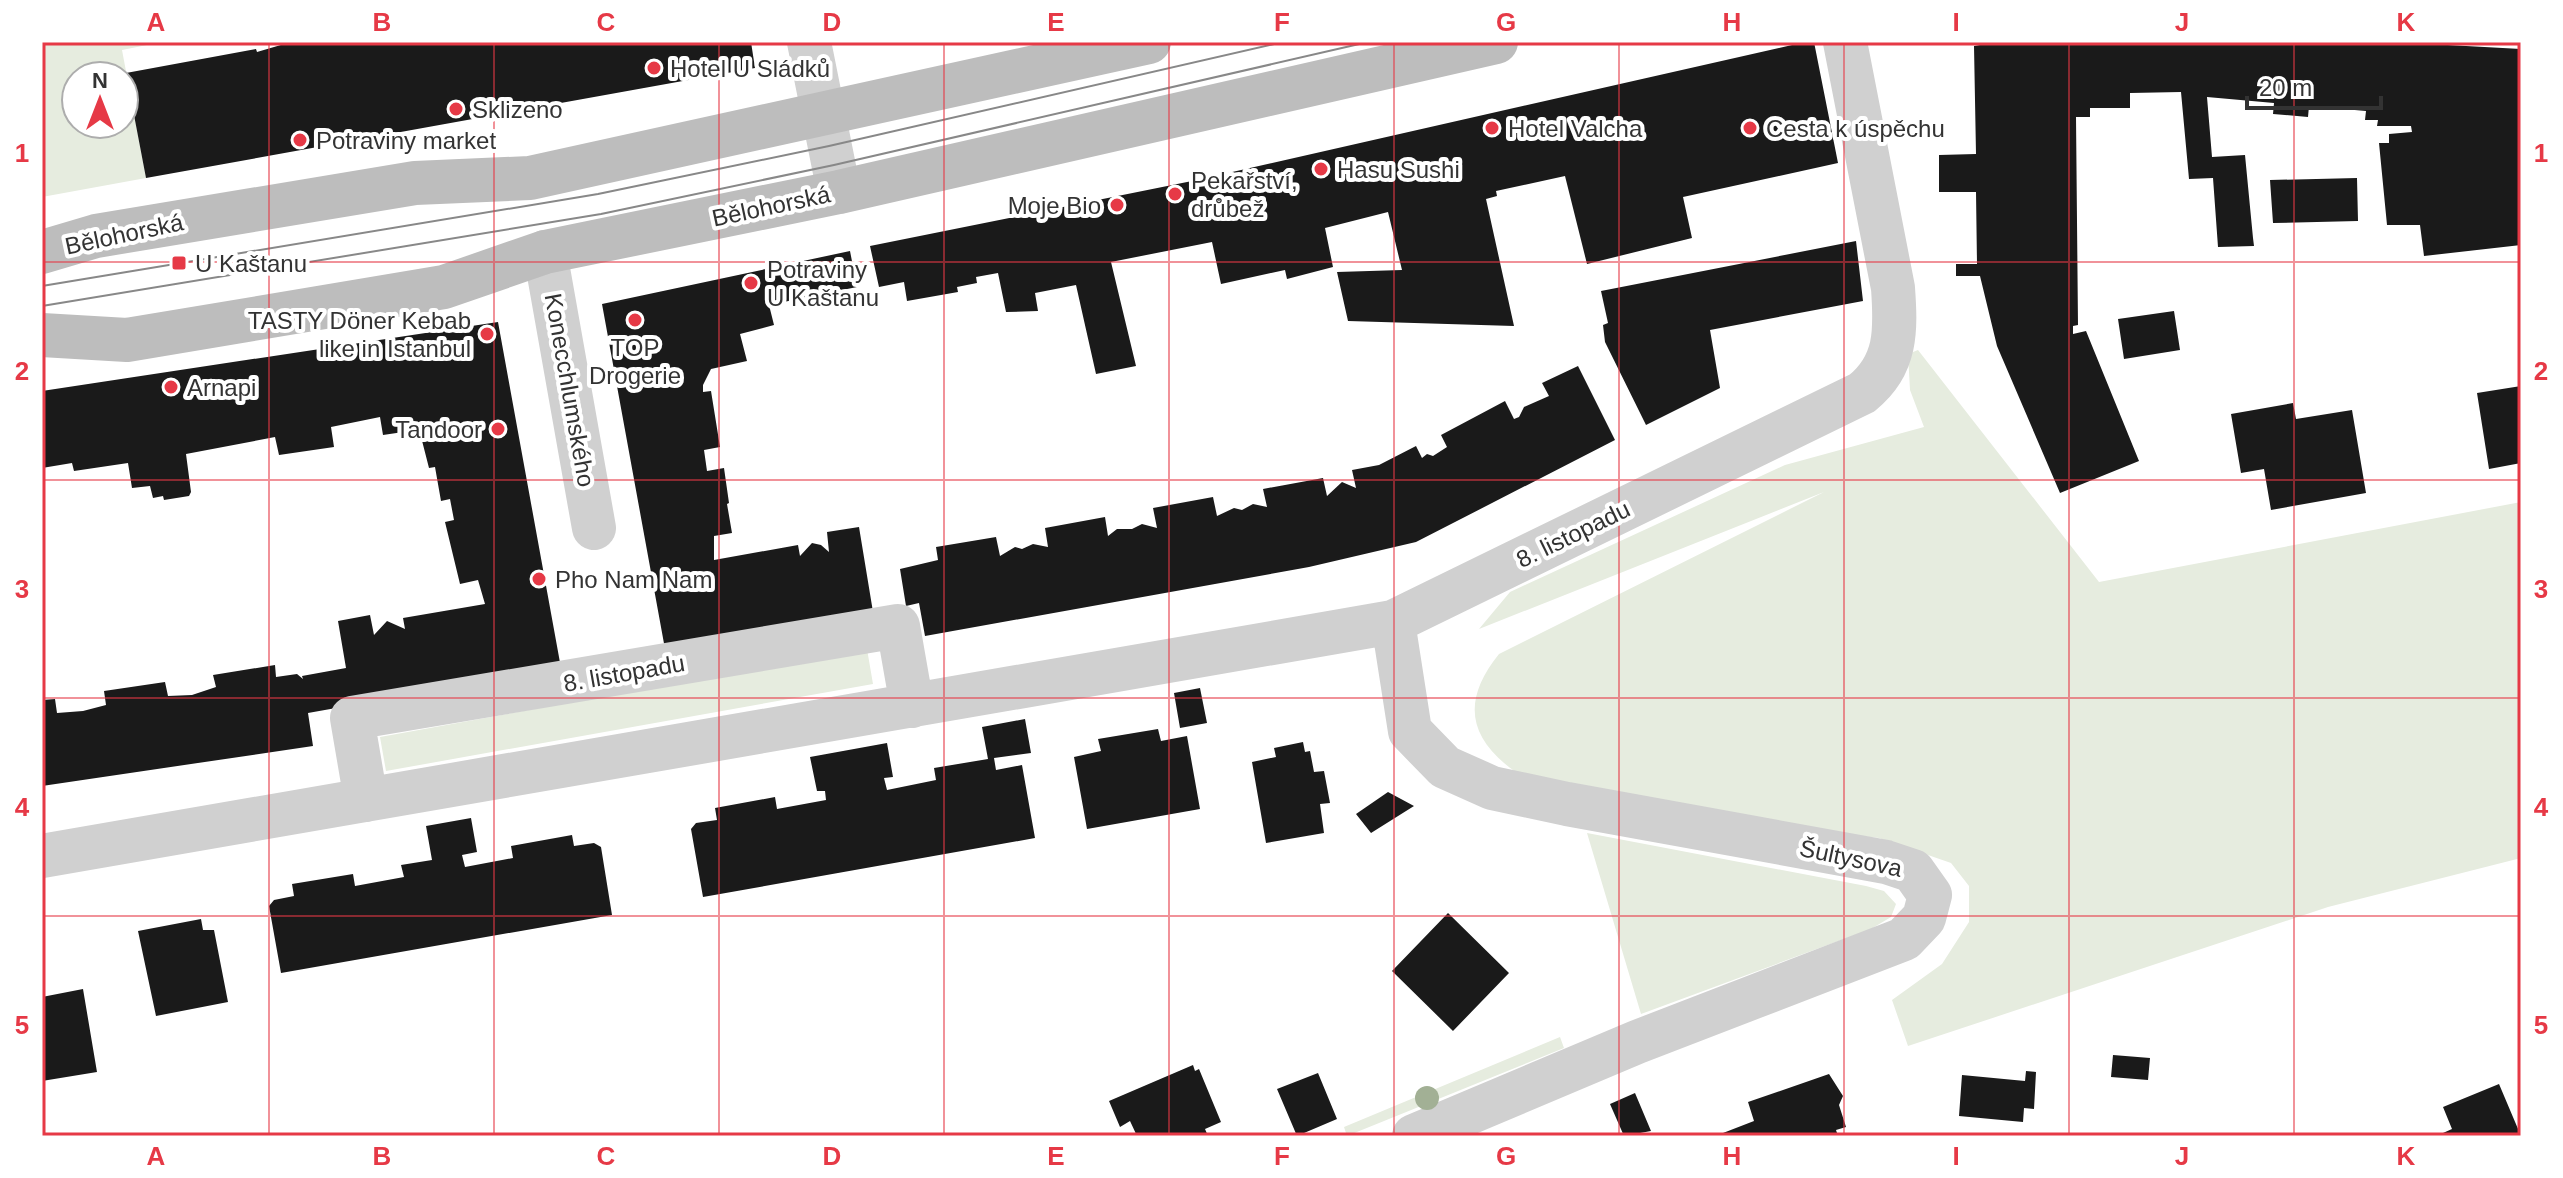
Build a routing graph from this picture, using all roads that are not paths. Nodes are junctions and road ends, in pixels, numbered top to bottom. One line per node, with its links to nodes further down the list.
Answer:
1 (809, 42): 5 (street)
2 (1149, 42): 5 (street, Bělohorská)
3 (1496, 42): 6 (street, Bělohorská)
4 (1845, 42): 11 (street, 8. listopadu)
5 (822, 115): 6 (street); 7 (street, Bělohorská)
6 (839, 192): 8 (street, Bělohorská)
7 (42, 252)
8 (545, 252): 9 (street, Bělohorská); 10 (street, Konecchlumského)
9 (42, 335)
10 (594, 528)
11 (1393, 622): 12 (street, 8. listopadu); 17 (street, Šultysova)
12 (912, 706): 13 (street, 8. listopadu); 13 (street, 8. listopadu)
13 (366, 800): 14 (street, 8. listopadu)
14 (100, 847): 15 (street, 8. listopadu); 16 (street)
15 (42, 856)
16 (42, 890)
17 (1414, 1136)

